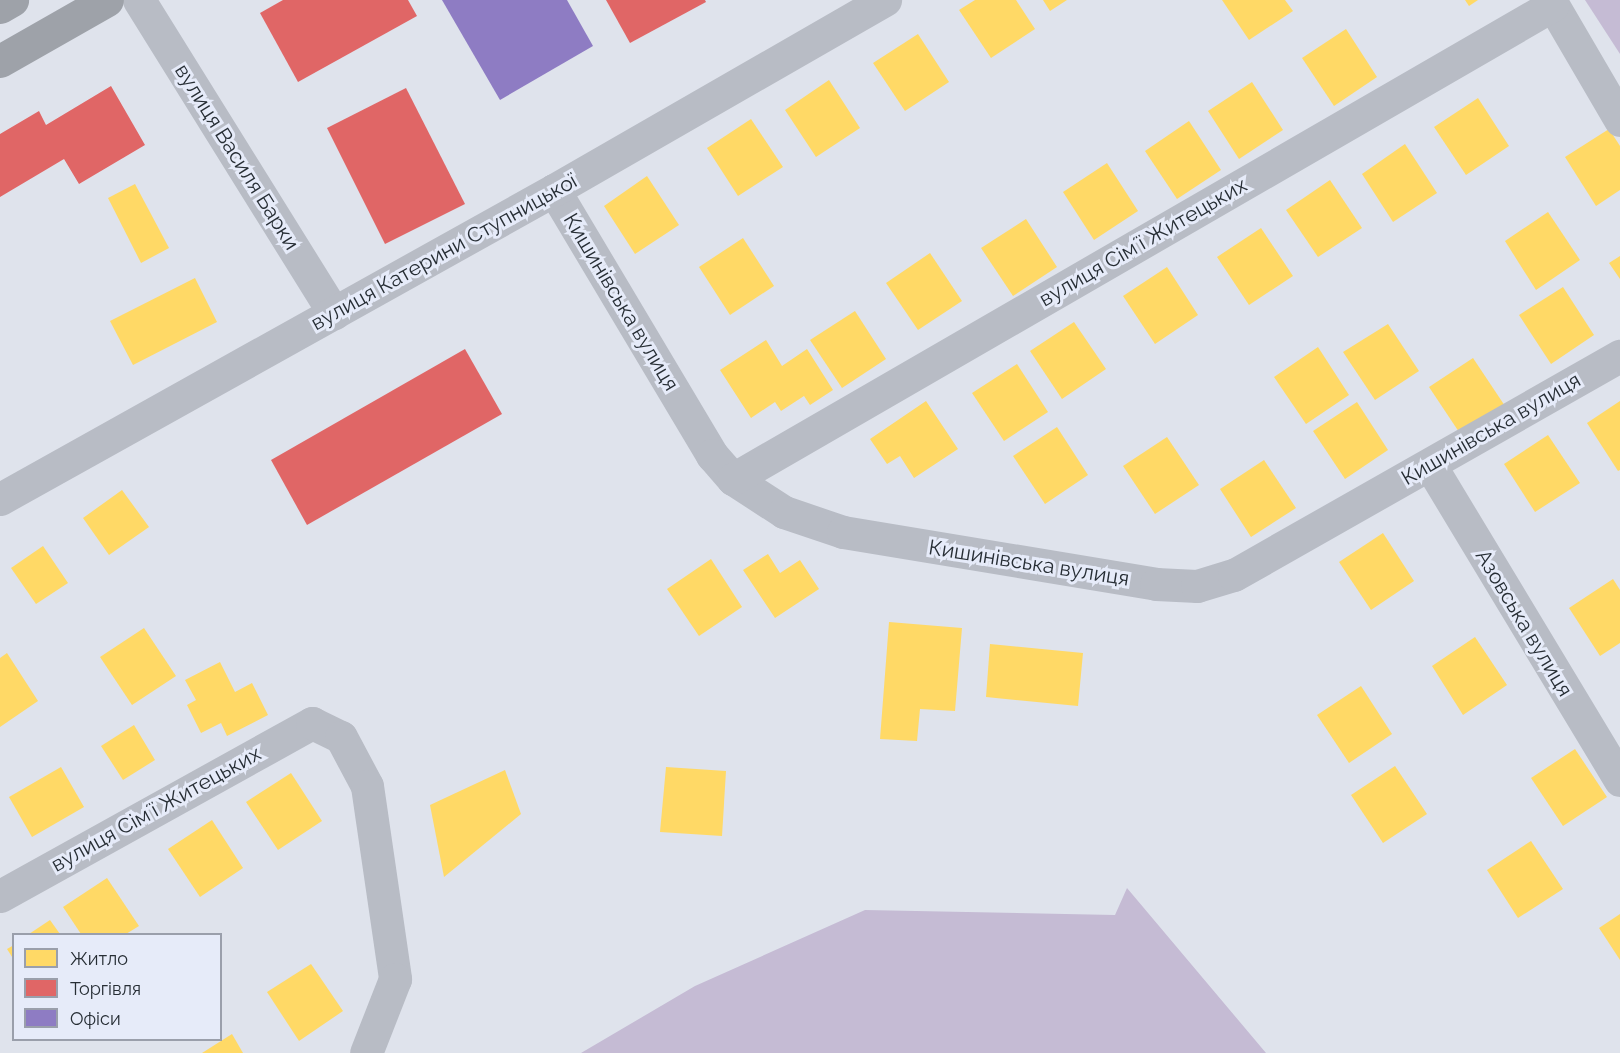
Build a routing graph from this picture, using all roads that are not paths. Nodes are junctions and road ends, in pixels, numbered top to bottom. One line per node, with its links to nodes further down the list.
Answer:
1 (12, 0): 6 (main road)
2 (107, 0): 7 (main road)
3 (140, 0): 10 (street, вулиця Василя Барки)
4 (885, 0): 9 (street, вулиця Катерини Ступницької)
5 (1551, 2): 8 (street); 13 (street, вулиця Сімʼї Житецьких)
6 (0, 7)
7 (0, 61)
8 (1620, 120)
9 (554, 190): 10 (street, вулиця Катерини Ступницької); 13 (street, Кишинівська вулиця)
10 (334, 313): 14 (street, вулиця Катерини Ступницької)
11 (1620, 356): 12 (street, Кишинівська вулиця)
12 (1430, 465): 13 (street, Кишинівська вулиця); 15 (street, Азовська вулиця)
13 (733, 479)
14 (0, 499)
15 (1620, 780)
16 (0, 896): 17 (street, вулиця Сімʼї Житецьких)
17 (366, 1053)

